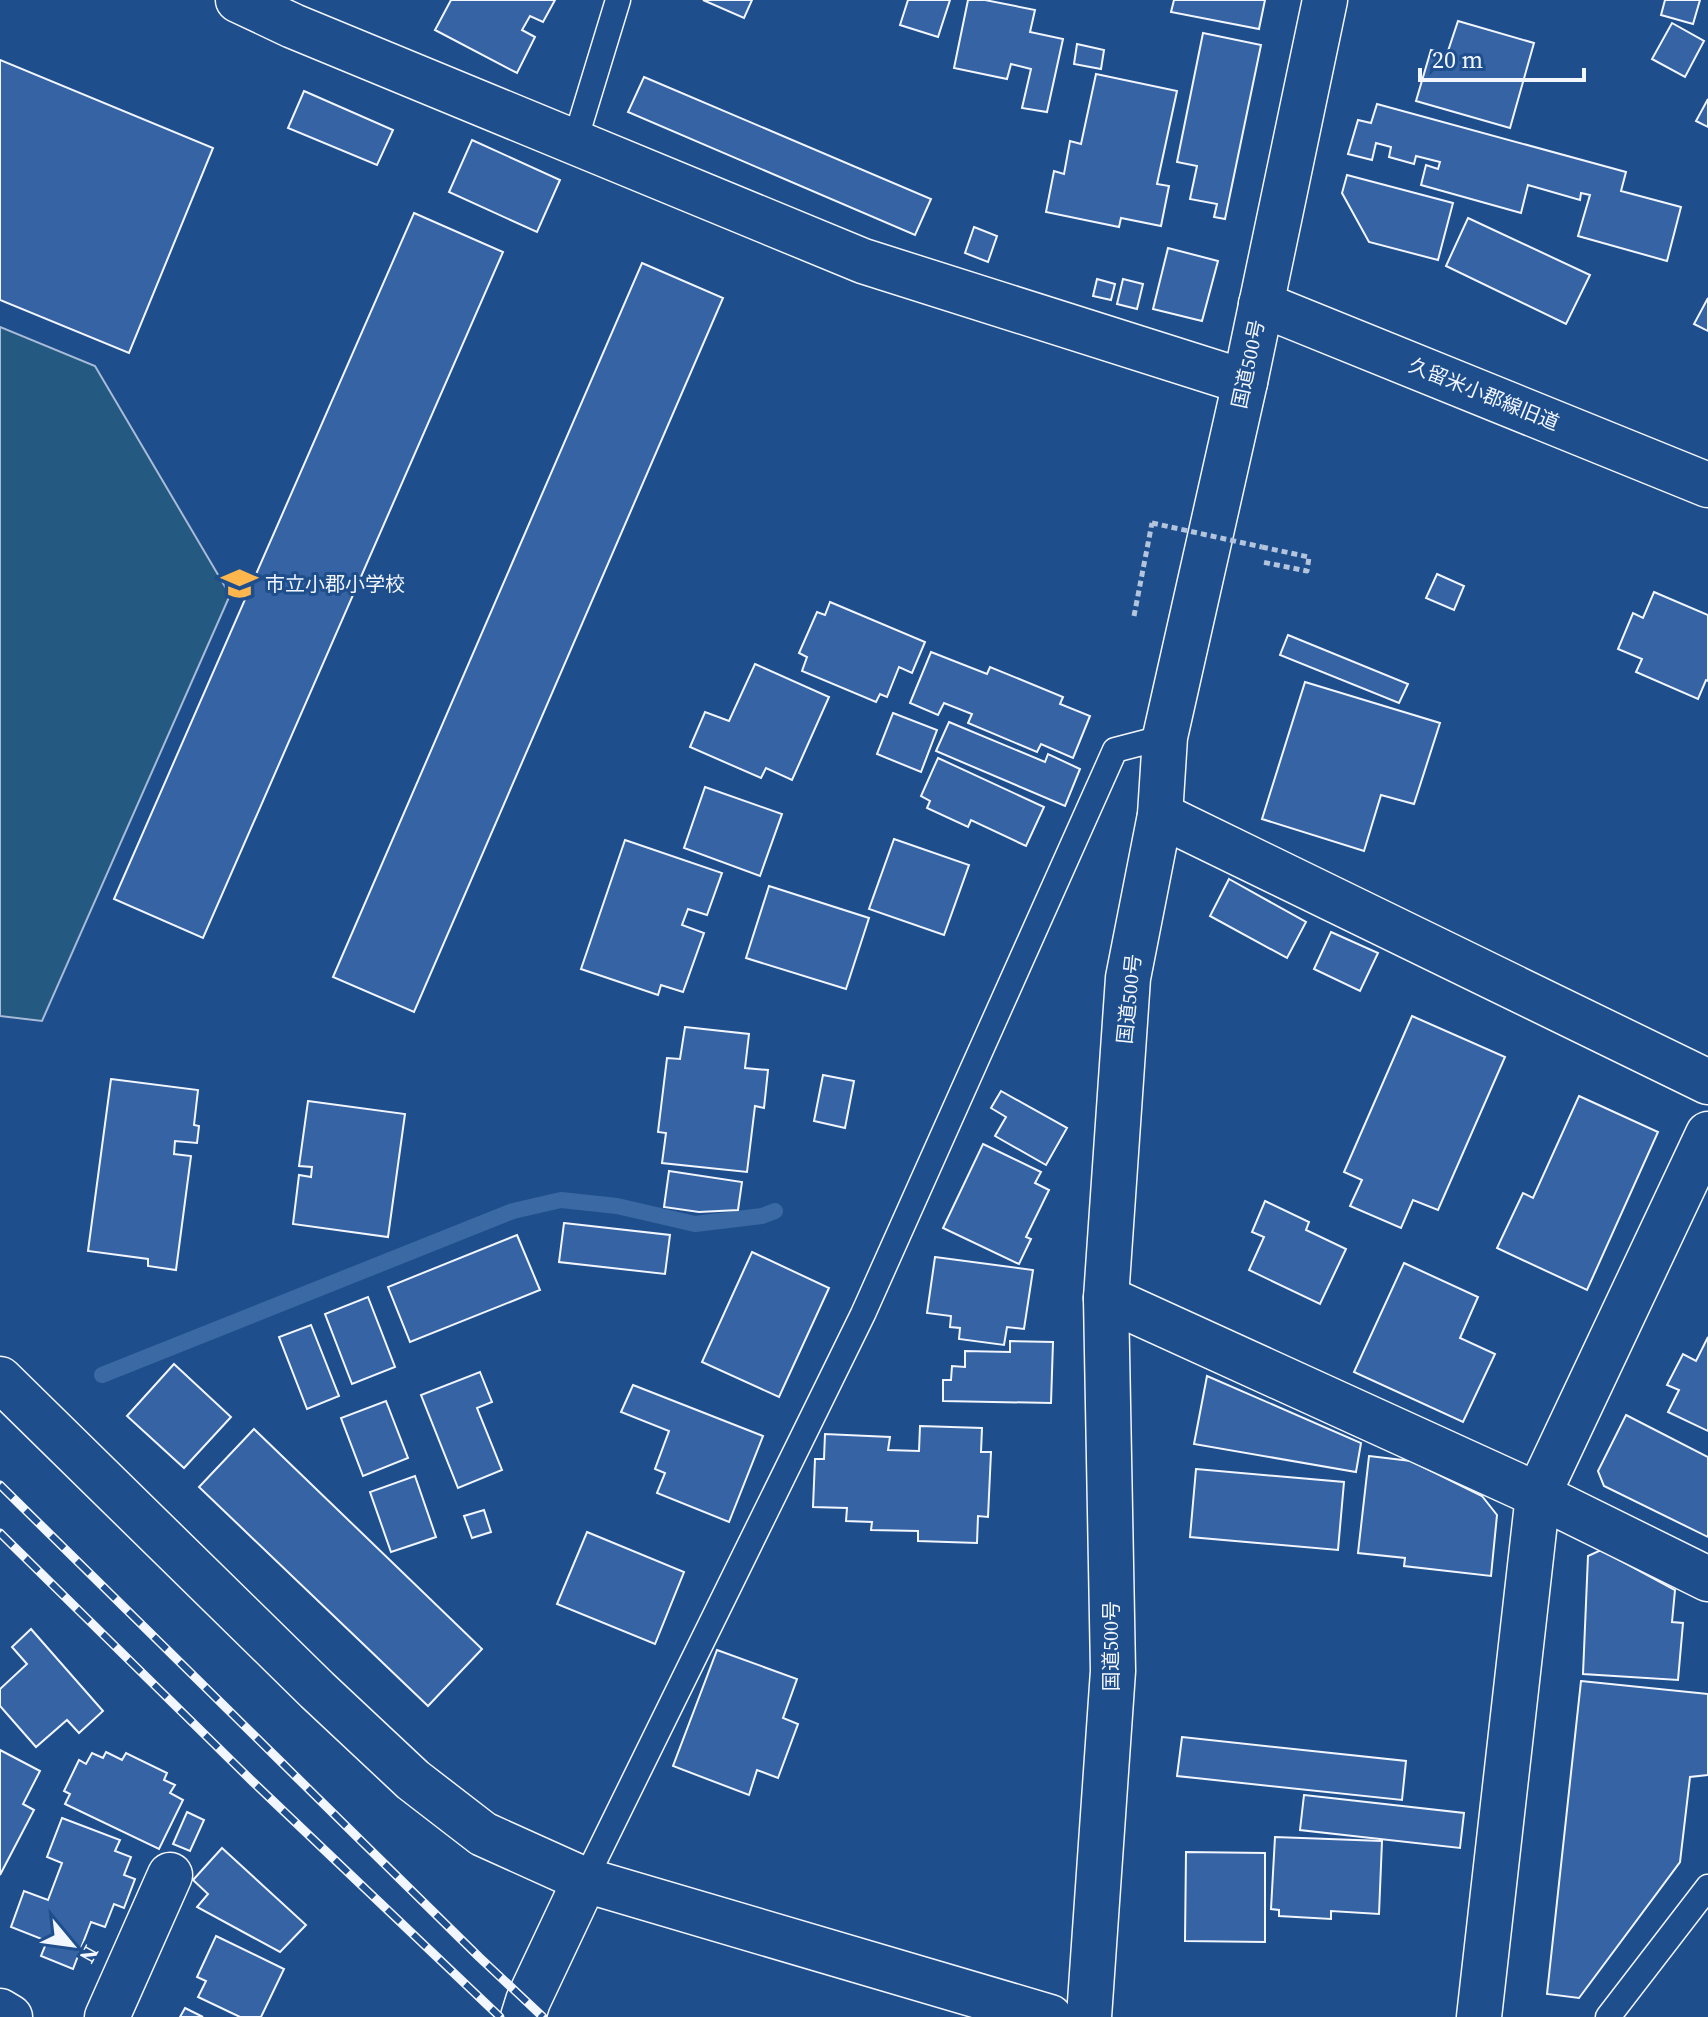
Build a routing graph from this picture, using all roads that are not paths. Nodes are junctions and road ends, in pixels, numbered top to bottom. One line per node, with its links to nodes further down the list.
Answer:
1 (238, 0): 4 (main road)
2 (618, 0): 4 (lane)
3 (1325, 0): 5 (main road, 国道500号)
4 (575, 141): 6 (main road)
5 (1261, 304): 6 (main road, 国道500号); 7 (main road, 久留米小郡線旧道)
6 (1245, 382): 8 (main road, 国道500号)
7 (1708, 485)
8 (1165, 737): 9 (main road, 国道500号); 17 (lane)
9 (1160, 815): 10 (main road); 12 (main road, 国道500号)
10 (1708, 1082)
11 (1708, 1134): 14 (main road)
12 (1106, 1298): 14 (main road); 24 (main road, 国道500号)
13 (0, 1379): 17 (main road)
14 (1538, 1495): 15 (main road); 25 (main road)
15 (1708, 1579)
16 (170, 1875): 21 (main road)
17 (585, 1880): 22 (main road); 23 (main road)
18 (1708, 1887): 26 (lane)
19 (0, 2011): 20 (main road)
20 (10, 2017)
21 (107, 2017)
22 (523, 2017)
23 (1050, 2017)
24 (1089, 2017)
25 (1479, 2017)
26 (1608, 2017)

